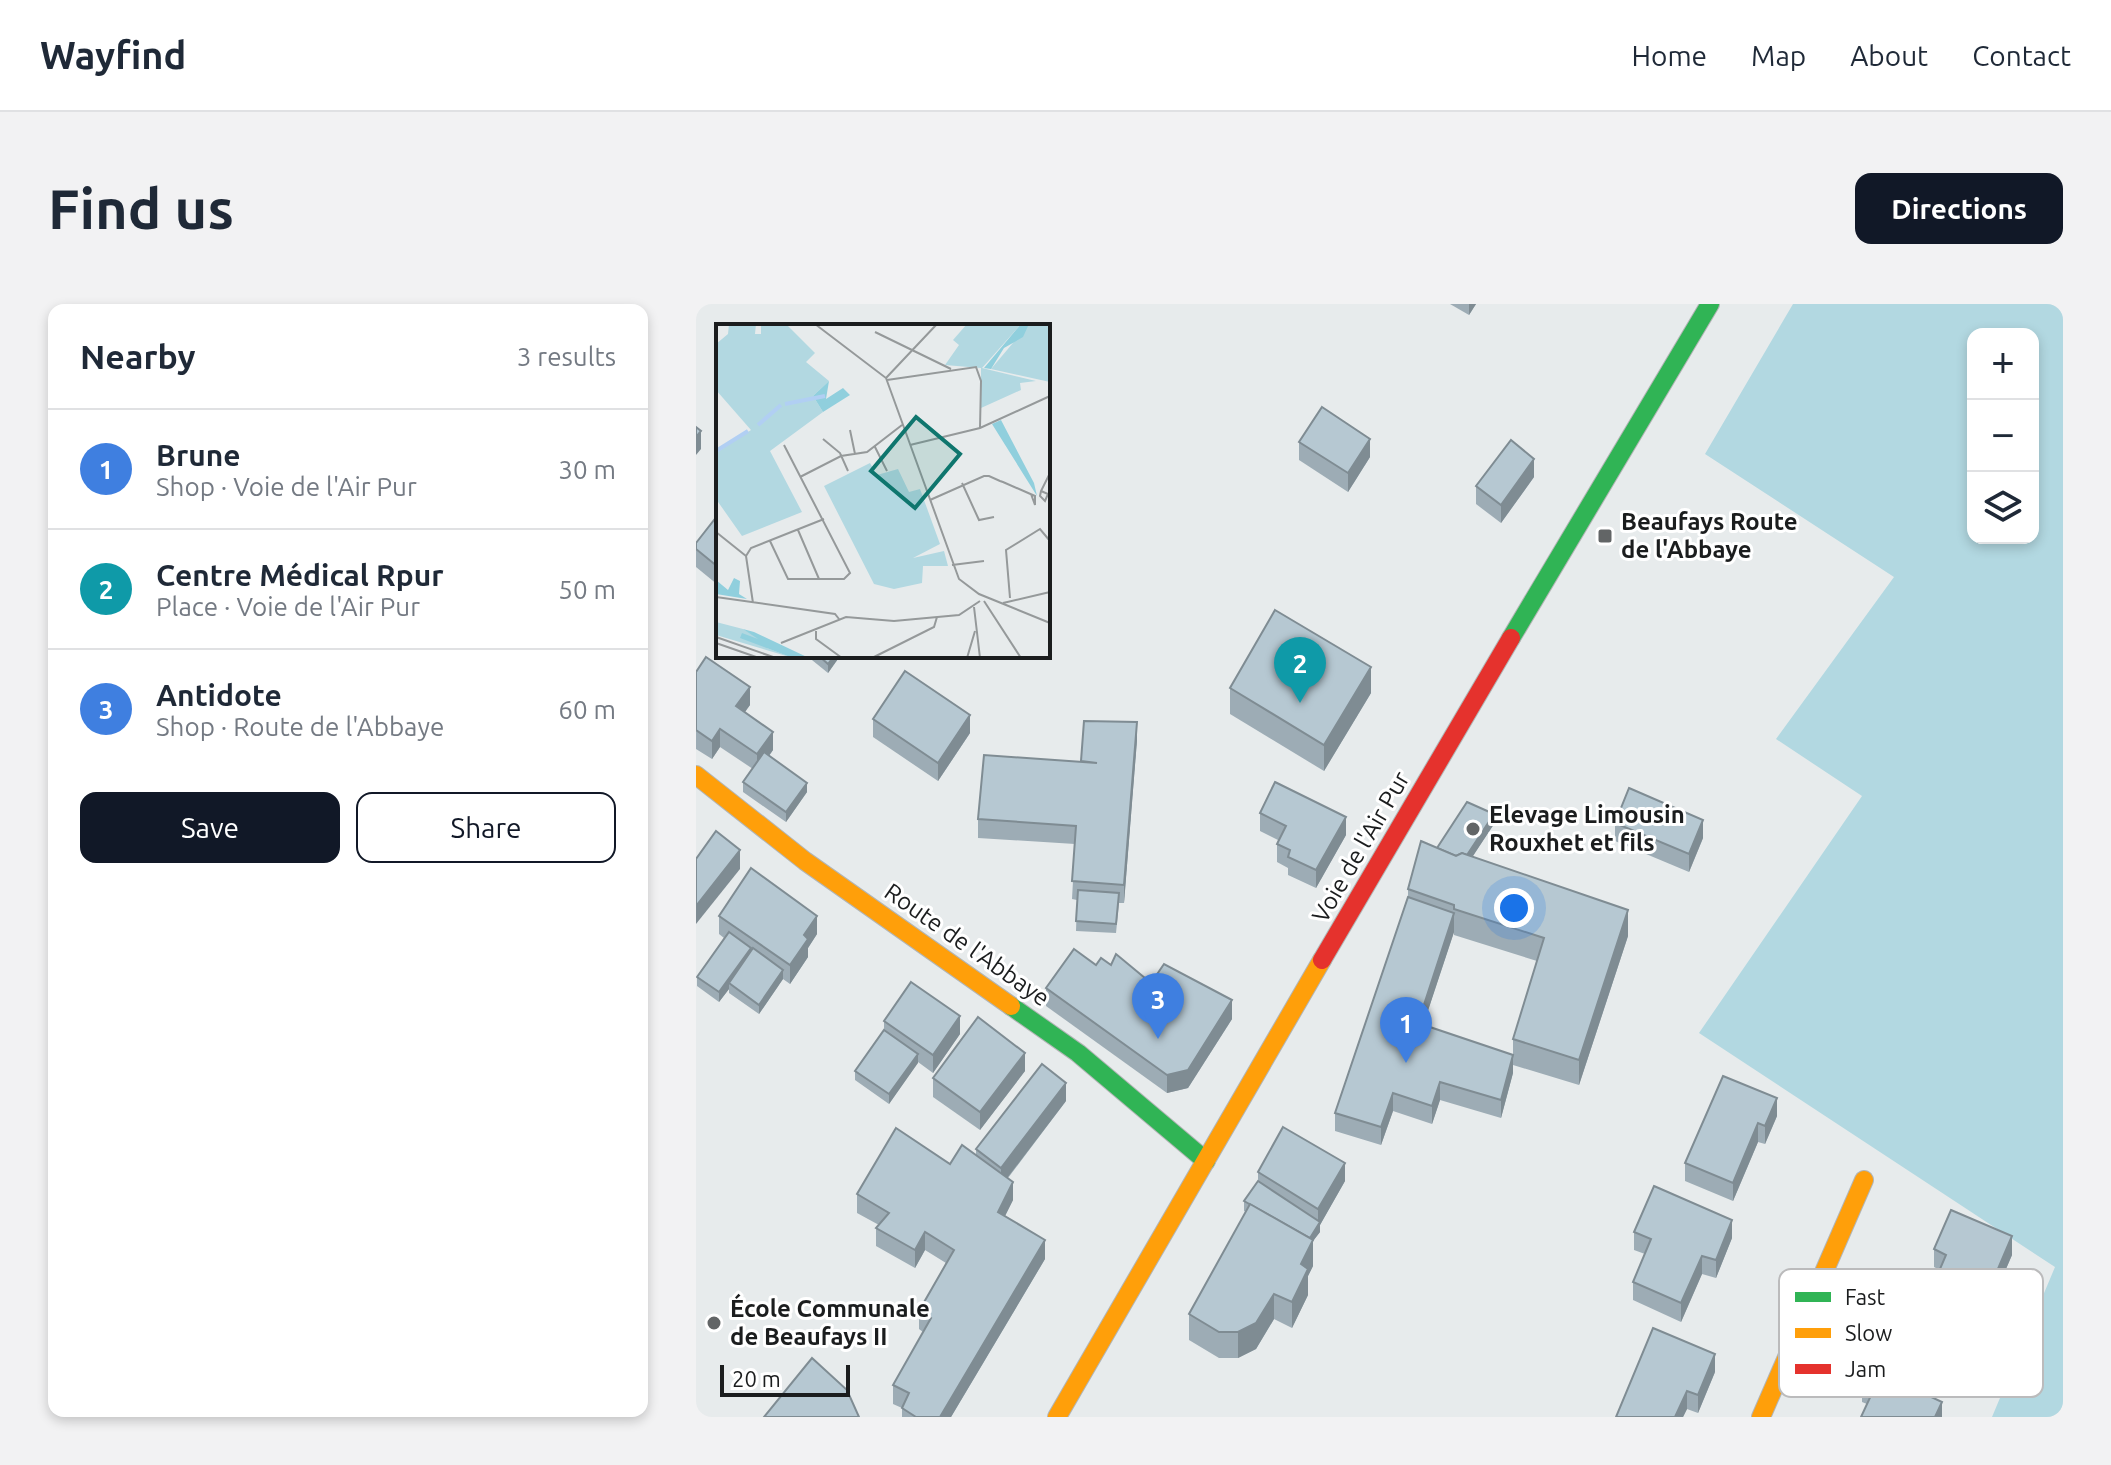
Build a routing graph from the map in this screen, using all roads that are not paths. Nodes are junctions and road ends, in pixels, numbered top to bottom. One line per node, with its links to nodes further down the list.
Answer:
1 (1710, 304): 3 (main road, Voie de l'Air Pur)
2 (696, 775): 3 (main road, Route de l'Abbaye)
3 (1206, 1161): 7 (main road, Voie de l'Air Pur)
4 (1864, 1180): 5 (main road)
5 (1825, 1269)
6 (1779, 1376): 8 (main road)
7 (1057, 1417)
8 (1761, 1417)

